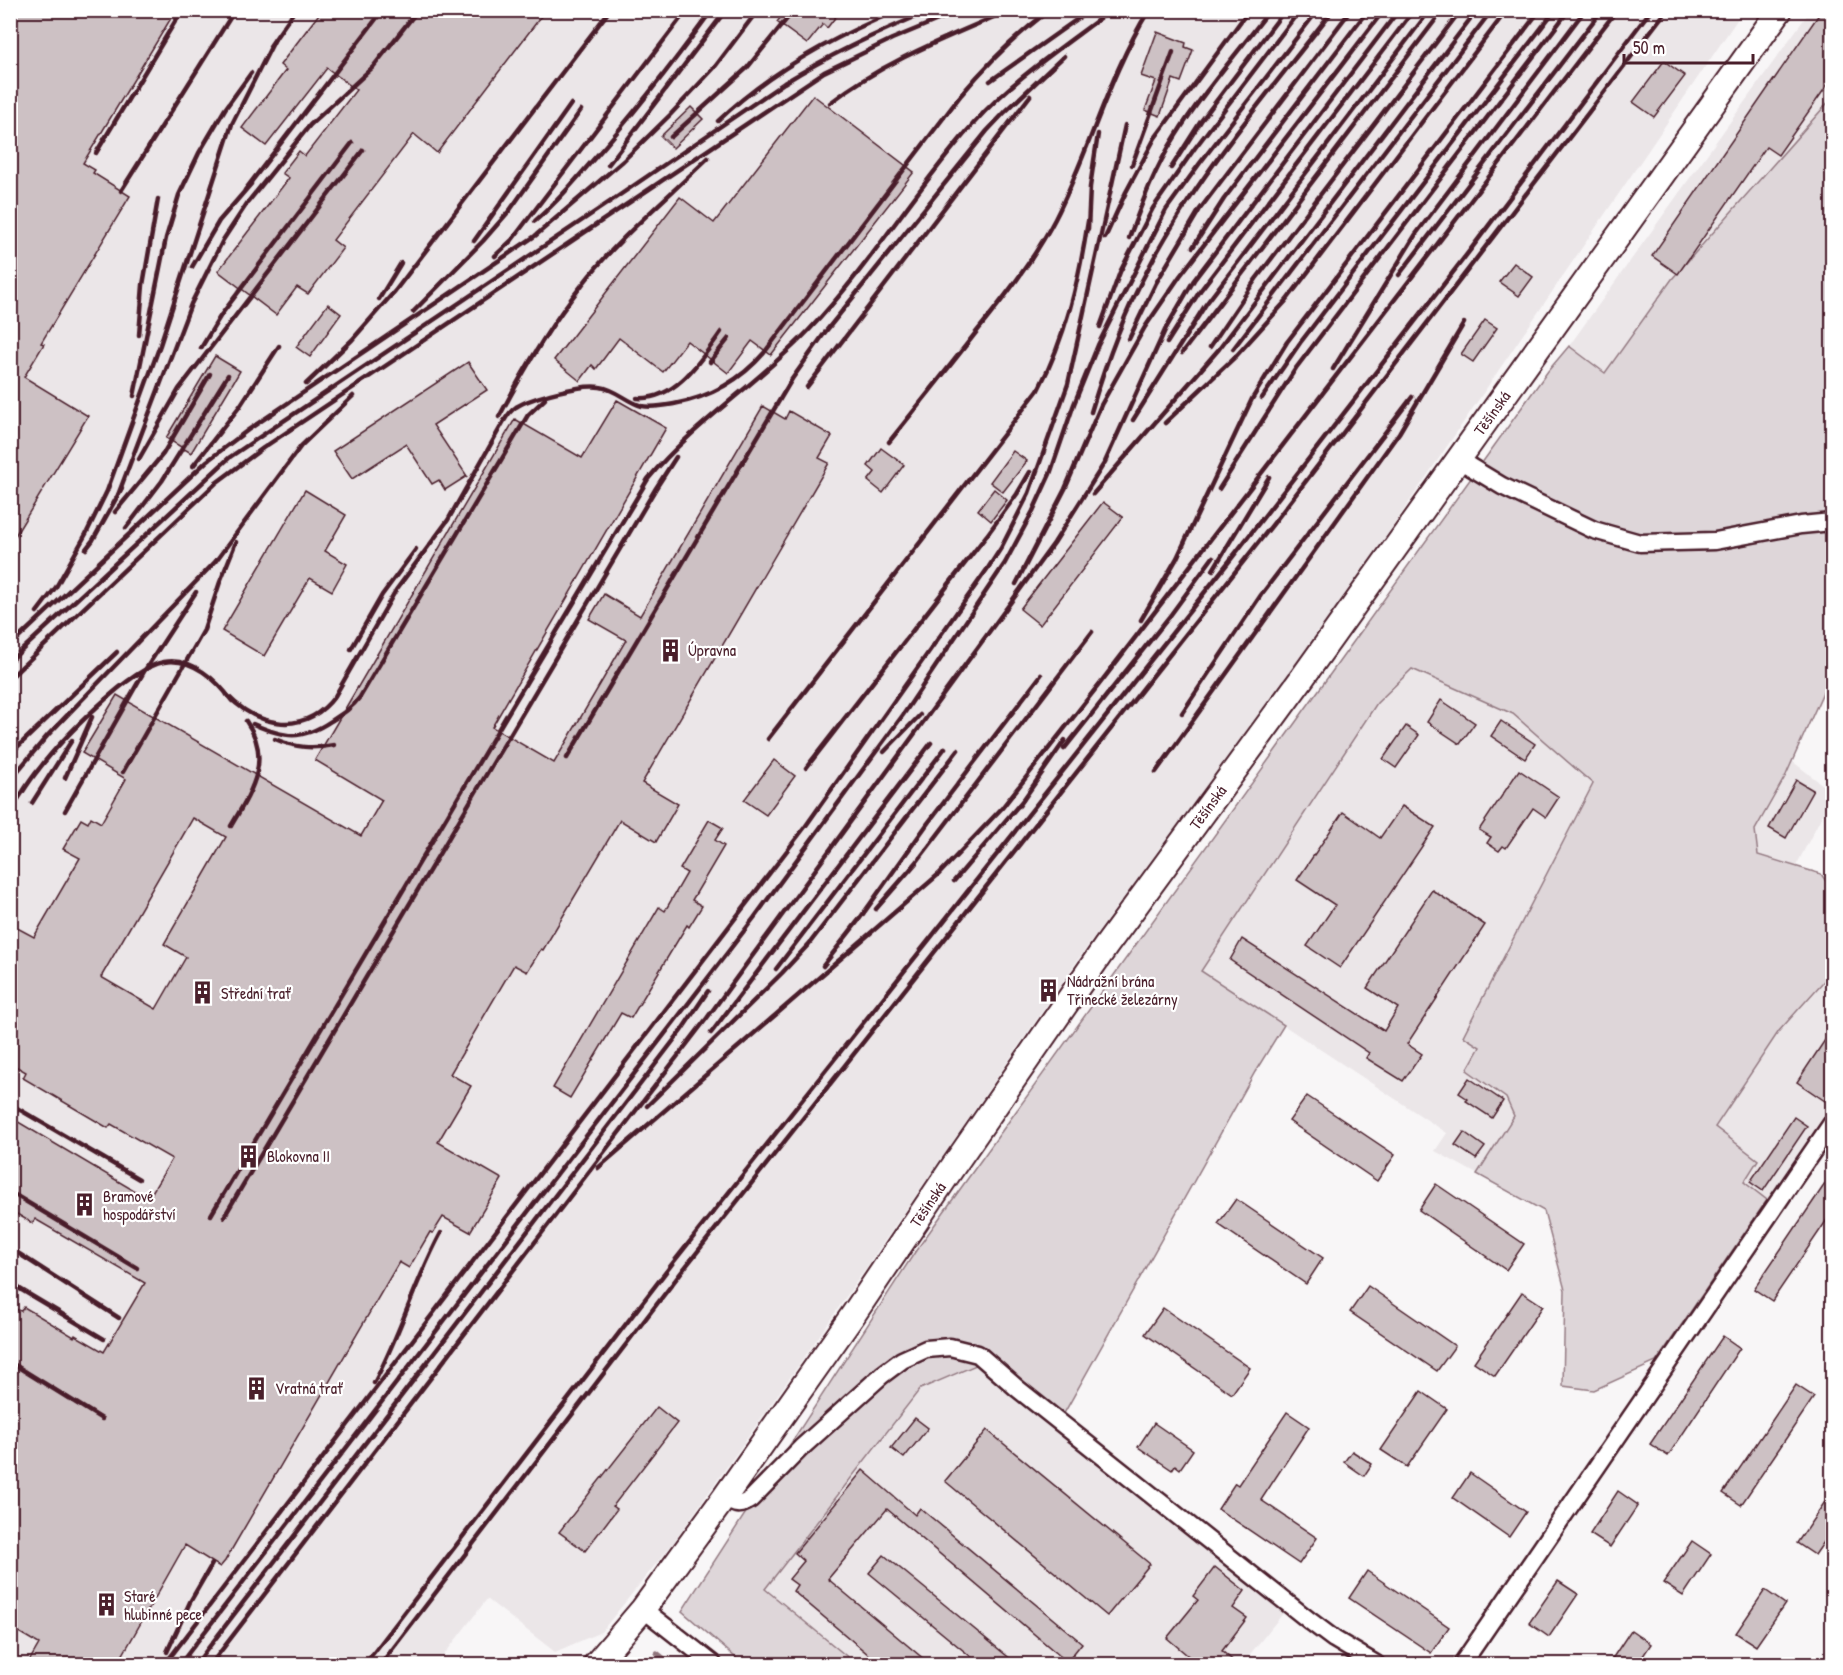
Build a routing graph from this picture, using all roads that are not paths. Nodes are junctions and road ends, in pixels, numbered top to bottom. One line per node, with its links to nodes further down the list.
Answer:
1 (1780, 10): 2 (main road, Těšínská)
2 (1458, 460): 3 (street); 6 (main road, Těšínská)
3 (1833, 522)
4 (1833, 1123): 5 (street)
5 (1827, 1144): 11 (street)
6 (724, 1498): 7 (main road, Těšínská); 10 (street)
7 (643, 1609): 8 (main road, Těšínská); 9 (street)
8 (596, 1665)
9 (713, 1665)
10 (1376, 1665)
11 (1462, 1665)

